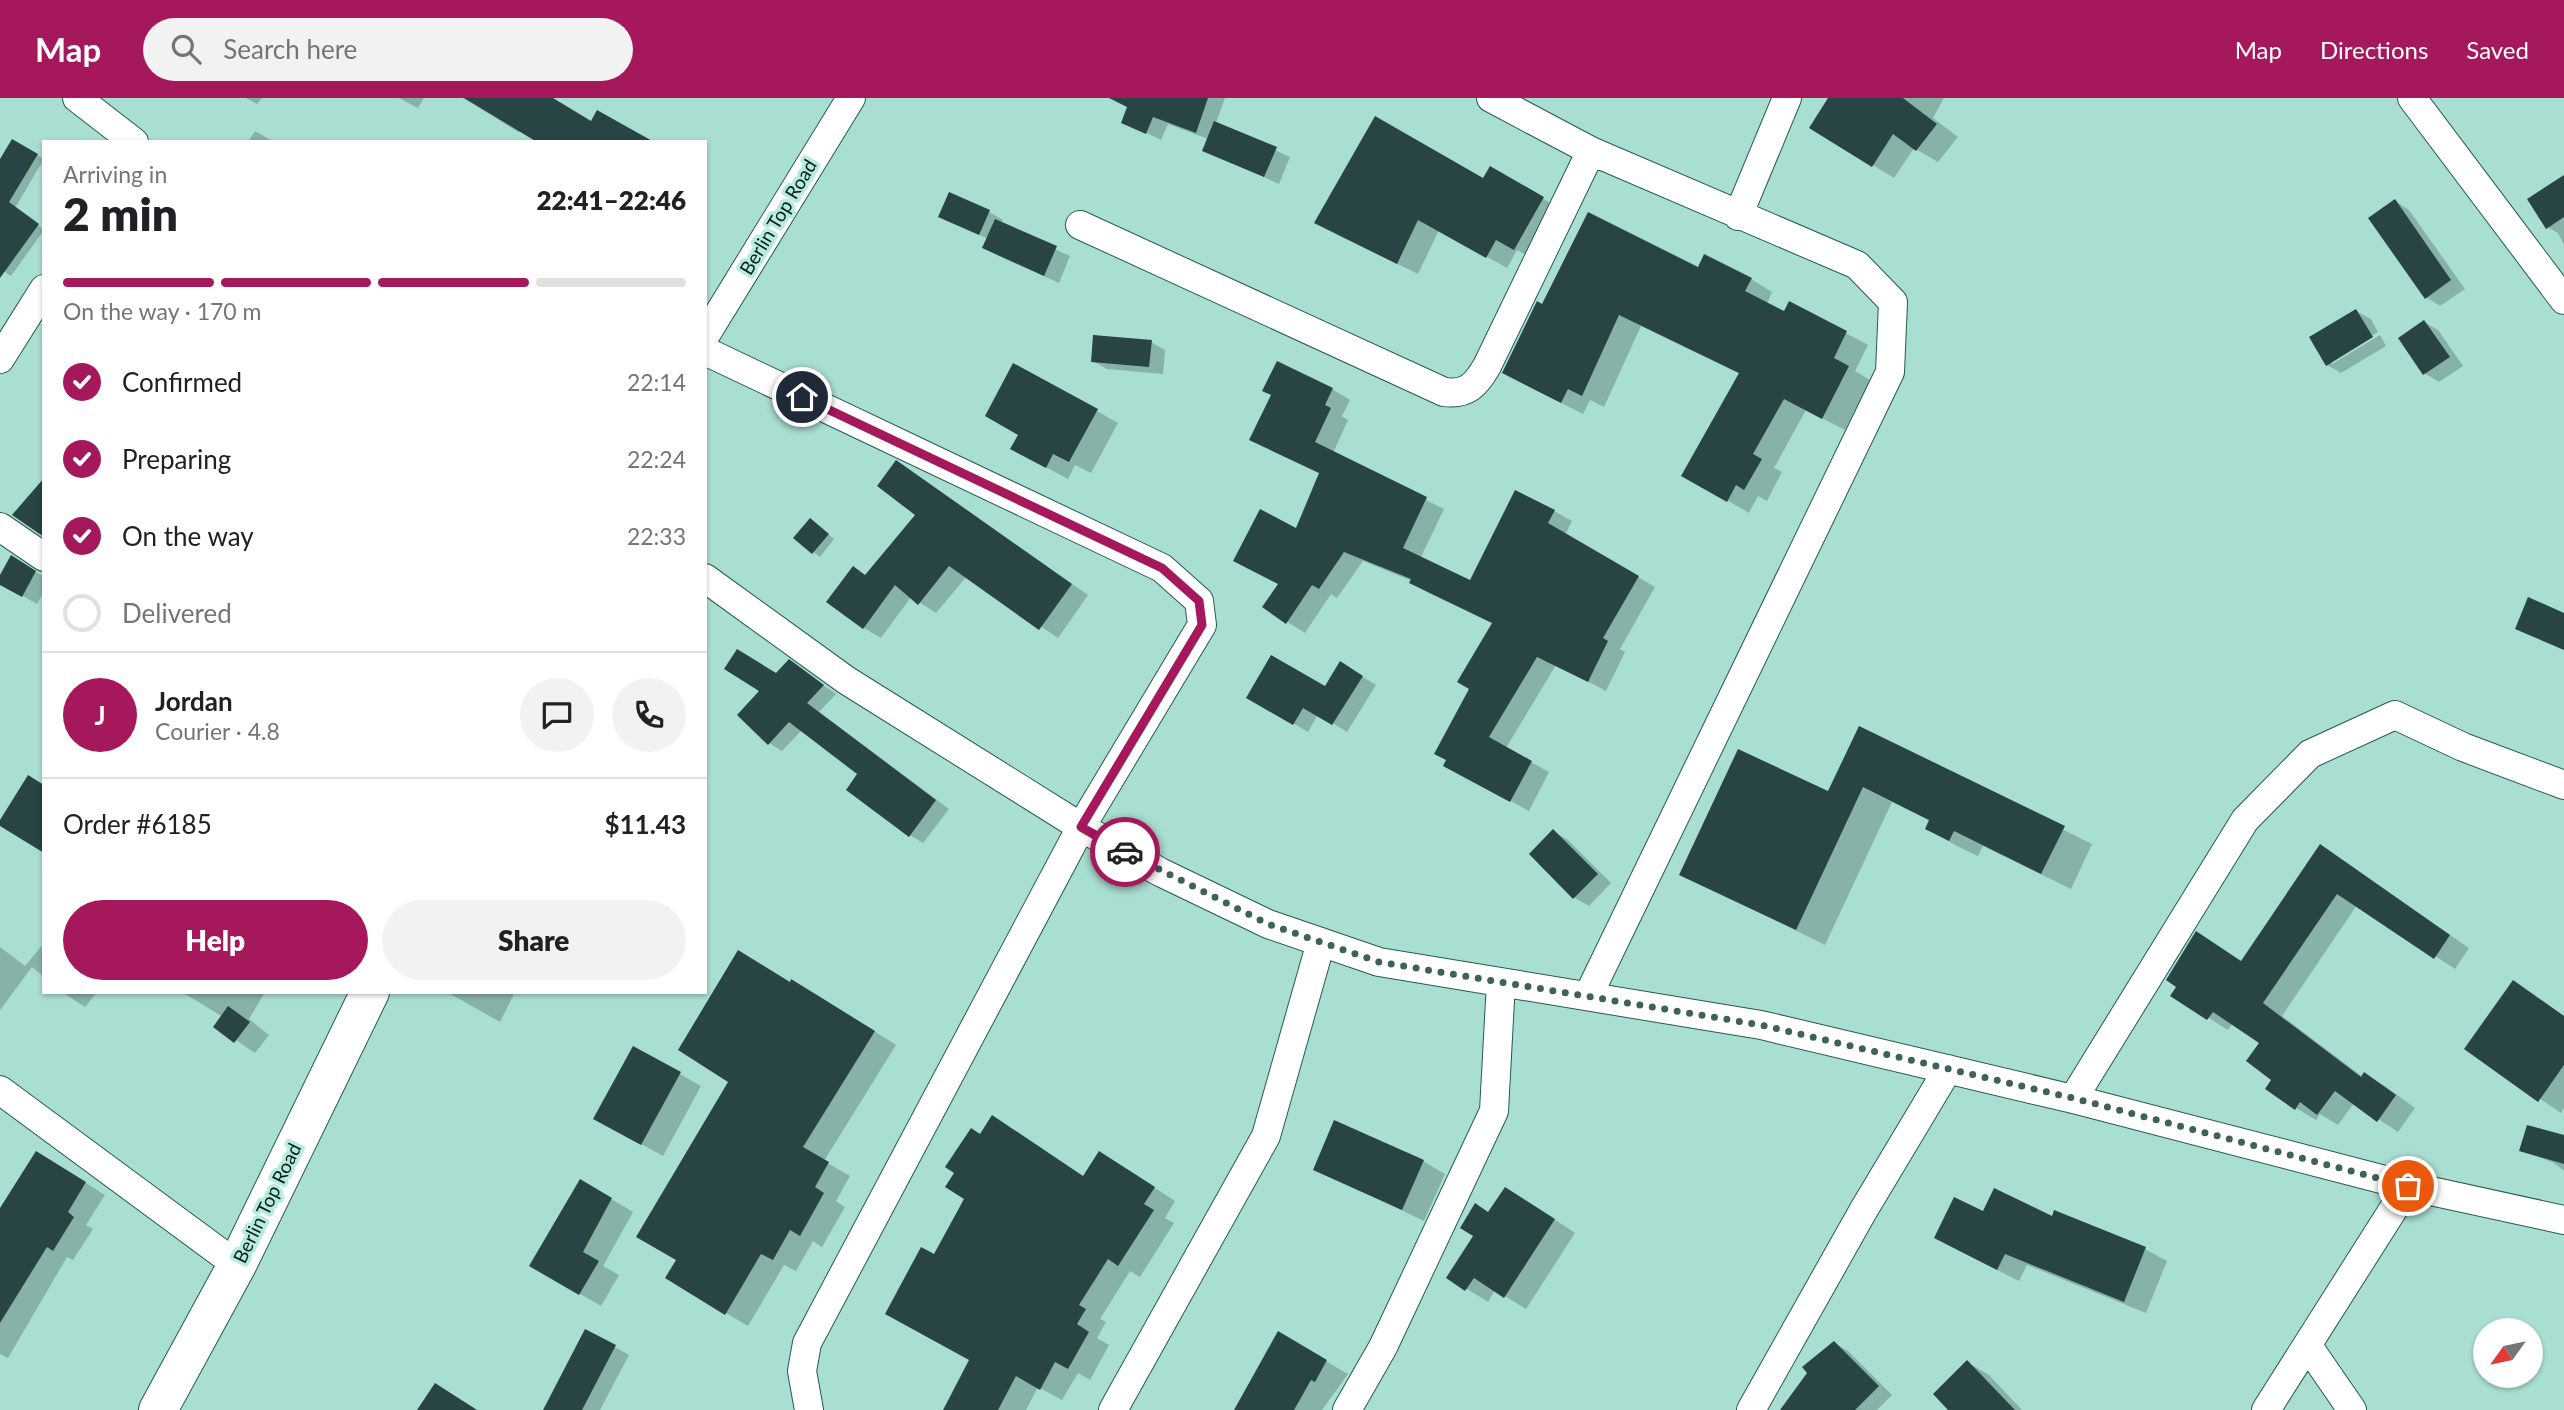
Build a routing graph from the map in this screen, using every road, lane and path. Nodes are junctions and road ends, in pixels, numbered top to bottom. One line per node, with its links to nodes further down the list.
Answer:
1 (77, 98): 6 (street)
2 (851, 98): 12 (street, Berlin Top Road)
3 (1491, 98): 7 (street)
4 (1787, 98): 8 (street)
5 (2412, 98): 11 (street)
6 (128, 140)
7 (1591, 150): 8 (street); 9 (street)
8 (1738, 216): 23 (street)
9 (1080, 225)
10 (42, 293): 14 (street)
11 (2564, 300)
12 (707, 332)
13 (707, 352): 19 (street)
14 (0, 359)
15 (0, 527): 16 (street)
16 (42, 556)
17 (707, 579): 19 (street)
18 (2564, 785): 26 (street)
19 (1081, 827): 20 (street); 32 (street)
20 (1321, 942): 21 (street); 33 (street)
21 (1501, 982): 23 (street); 34 (street)
22 (369, 994): 29 (street, Berlin Top Road)
23 (1588, 996): 24 (street)
24 (1948, 1069): 26 (street); 35 (street)
25 (0, 1090): 29 (street)
26 (2073, 1098): 27 (street)
27 (2408, 1186): 28 (street); 30 (street)
28 (2564, 1220)
29 (237, 1265): 31 (street, Berlin Top Road)
30 (2308, 1346): 36 (street); 37 (street)
31 (158, 1410)
32 (809, 1410)
33 (1113, 1410)
34 (1347, 1410)
35 (1751, 1410)
36 (2266, 1410)
37 (2352, 1410)

